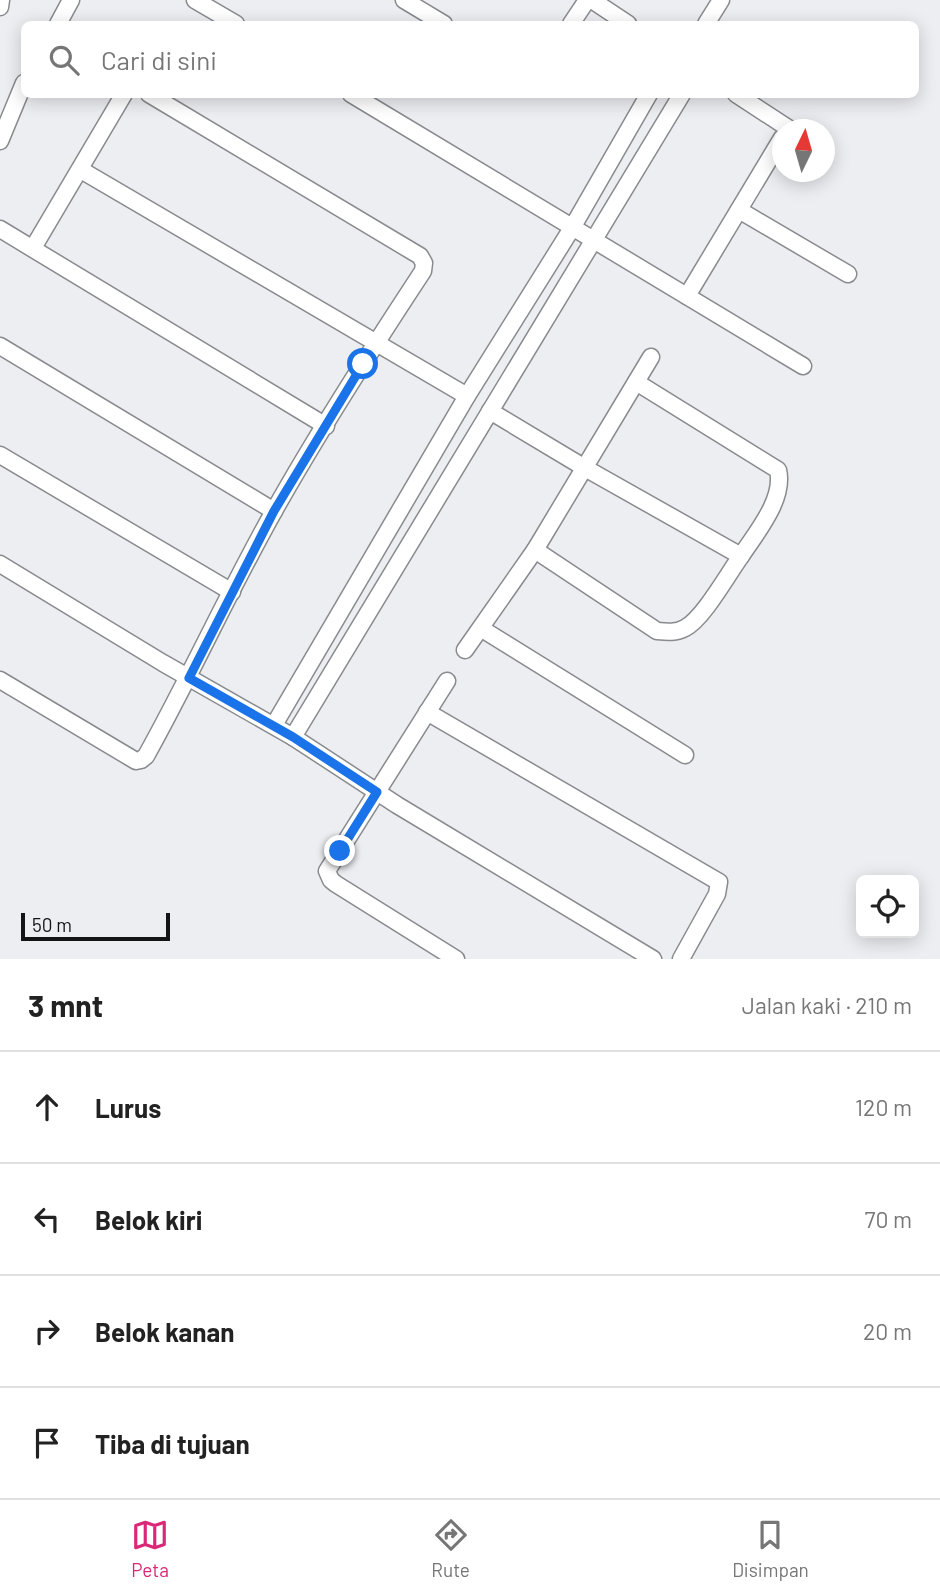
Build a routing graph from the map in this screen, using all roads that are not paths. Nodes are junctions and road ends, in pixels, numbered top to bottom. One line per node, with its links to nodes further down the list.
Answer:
1 (1, 0): 7 (street)
2 (71, 0): 8 (street)
3 (195, 0): 9 (street)
4 (404, 0): 10 (street)
5 (589, 0): 11 (street); 12 (street)
6 (722, 0): 13 (street)
7 (0, 6)
8 (60, 21)
9 (231, 21)
10 (439, 21)
11 (573, 21)
12 (623, 21)
13 (708, 21)
14 (21, 90): 22 (street)
15 (122, 98): 24 (street)
16 (156, 98): 32 (street)
17 (358, 98): 26 (street)
18 (647, 98): 26 (street)
19 (680, 98): 28 (street)
20 (742, 98): 21 (street)
21 (772, 120)
22 (0, 141)
23 (772, 156): 25 (street)
24 (81, 170): 29 (street); 32 (street)
25 (739, 210): 30 (street); 31 (street)
26 (572, 228): 28 (street); 37 (street)
27 (0, 229): 29 (street)
28 (593, 239): 31 (street); 38 (street)
29 (33, 248): 39 (street)
30 (848, 274)
31 (687, 296): 35 (street)
32 (376, 343): 37 (street); 39 (street)
33 (0, 346): 44 (street)
34 (651, 357): 36 (street)
35 (803, 366)
36 (636, 382): 42 (street); 46 (street)
37 (467, 396): 41 (street)
38 (490, 411): 42 (street); 43 (street)
39 (326, 426): 44 (street)
40 (0, 455): 48 (street)
41 (429, 461): 43 (street); 55 (street)
42 (585, 468): 45 (street); 46 (street)
43 (452, 474): 56 (street)
44 (274, 511): 48 (street)
45 (535, 550): 46 (street); 49 (street)
46 (741, 556)
47 (0, 564): 51 (street)
48 (232, 592): 51 (street)
49 (482, 629): 50 (street); 57 (street)
50 (465, 650)
51 (189, 678): 52 (street); 55 (street)
52 (0, 680)
53 (447, 681): 54 (street)
54 (427, 712): 58 (street); 61 (street)
55 (274, 725): 56 (street)
56 (293, 737): 58 (street)
57 (685, 755)
58 (377, 792): 59 (street); 60 (street)
59 (456, 959)
60 (653, 959)
61 (681, 959)

